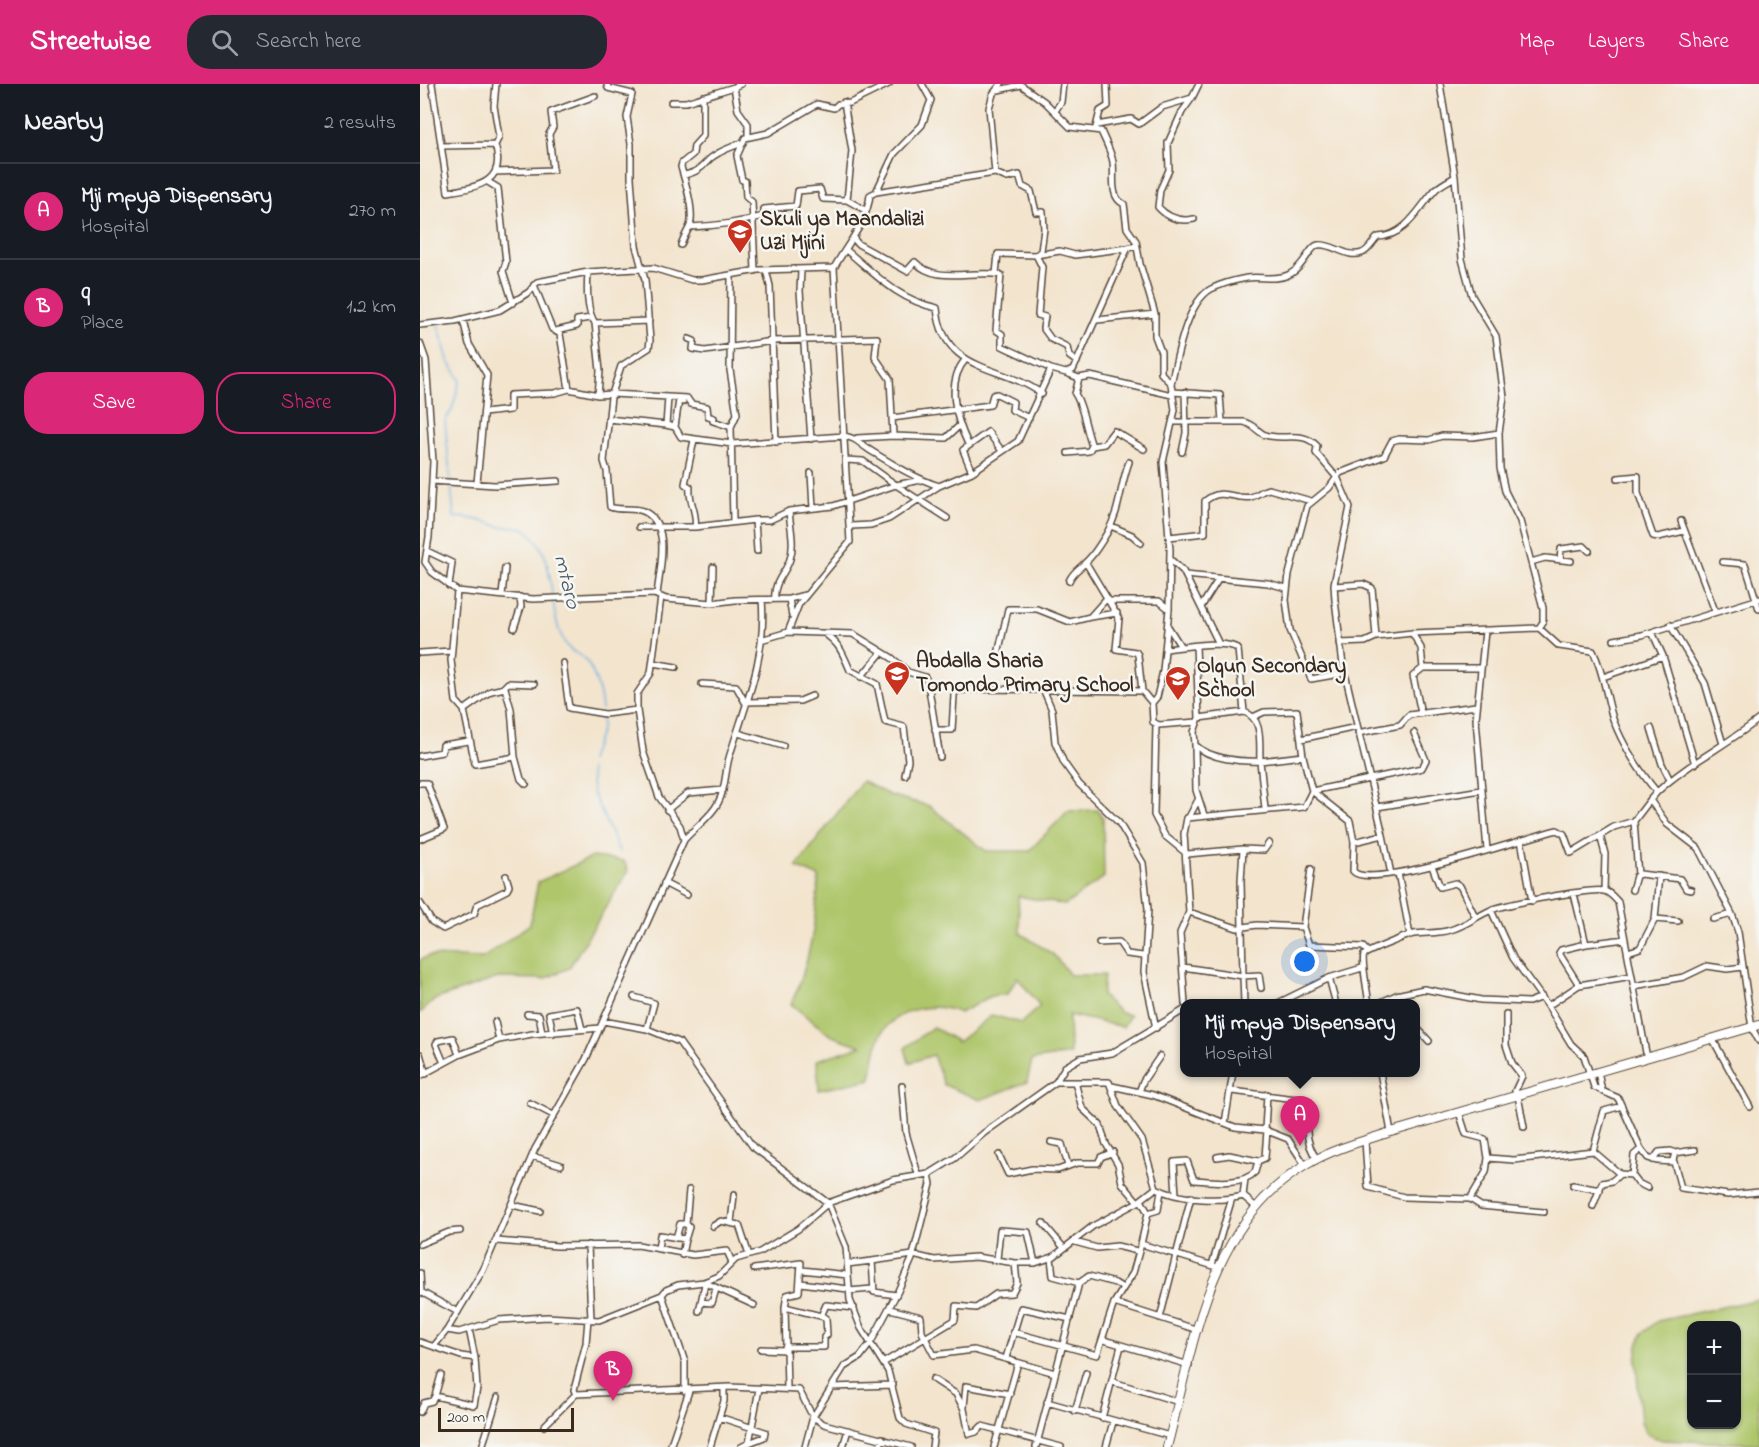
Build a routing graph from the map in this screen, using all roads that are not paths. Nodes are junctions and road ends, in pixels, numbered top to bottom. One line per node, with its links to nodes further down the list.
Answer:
1 (432, 84): 22 (street)
2 (496, 84): 21 (street)
3 (607, 84): 40 (street)
4 (889, 84): 16 (street)
5 (922, 84): 28 (street)
6 (1063, 84): 17 (street)
7 (1107, 84): 18 (street)
8 (1199, 84): 14 (street)
9 (1440, 84): 26 (street)
10 (737, 85): 13 (street); 19 (street)
11 (1000, 87): 17 (street); 24 (street)
12 (595, 96): 23 (street)
13 (703, 96): 15 (street); 25 (street)
14 (1192, 98): 18 (street); 32 (street)
15 (672, 102)
16 (844, 102): 19 (street); 29 (street)
17 (1055, 111): 18 (street)
18 (1096, 127): 36 (street)
19 (748, 137): 20 (street)
20 (741, 143): 25 (street); 31 (street)
21 (495, 145): 22 (street); 23 (street)
22 (441, 146): 27 (street)
23 (495, 172): 27 (street)
24 (994, 173): 28 (street); 39 (street)
25 (684, 175): 33 (street)
26 (1455, 177): 68 (street); 89 (street)
27 (488, 182): 49 (street)
28 (876, 192): 30 (street)
29 (847, 200): 30 (street); 31 (street)
30 (865, 210): 34 (street)
31 (754, 219): 33 (street); 43 (street)
32 (1194, 219)
33 (690, 227): 35 (street)
34 (854, 239): 38 (street); 46 (street)
35 (681, 245)
36 (1136, 246): 37 (street); 50 (street)
37 (1128, 248): 39 (street); 52 (street)
38 (846, 250): 41 (street); 63 (street)
39 (1036, 255): 46 (street); 64 (street)
40 (641, 268): 45 (street); 47 (street); 54 (street)
41 (834, 268): 44 (street); 58 (street)
42 (766, 270): 43 (street); 44 (street); 59 (street)
43 (755, 271): 47 (street)
44 (801, 271): 60 (street)
45 (588, 272): 48 (street); 53 (street)
46 (996, 274): 65 (street)
47 (731, 276): 62 (street)
48 (534, 285): 49 (street); 56 (street)
49 (513, 303): 51 (street)
50 (1155, 314): 52 (street); 68 (street)
51 (463, 320): 55 (street); 78 (street)
52 (1097, 320): 64 (street)
53 (593, 321): 54 (street); 56 (street); 74 (street)
54 (649, 321): 72 (street)
55 (420, 325)
56 (556, 331): 69 (street)
57 (689, 339): 62 (street)
58 (838, 339): 60 (street); 79 (street); 90 (street)
59 (773, 341): 60 (street); 62 (street); 95 (street)
60 (805, 342): 93 (street)
61 (420, 343): 110 (street)
62 (732, 347): 88 (street)
63 (966, 359): 73 (street); 77 (street)
64 (1077, 362): 66 (street)
65 (1051, 369): 66 (street); 73 (street)
66 (1066, 373): 67 (street)
67 (1079, 378): 71 (street); 98 (street)
68 (1171, 384): 71 (street)
69 (570, 389): 74 (street); 78 (street)
70 (1185, 392): 71 (street); 82 (street); 84 (street)
71 (1172, 393): 83 (street)
72 (612, 394): 74 (street); 75 (street); 81 (street)
73 (1042, 394): 80 (street)
74 (598, 395)
75 (668, 398): 76 (street); 85 (street)
76 (691, 404): 87 (street); 88 (street)
77 (956, 409): 79 (street); 80 (street); 86 (street)
78 (484, 413): 112 (street)
79 (891, 418): 91 (street)
80 (1029, 418): 100 (street)
81 (608, 419): 85 (street); 124 (street)
82 (1222, 421): 84 (street); 107 (street)
83 (1173, 422): 84 (street); 130 (street)
84 (1186, 422): 101 (street)
85 (666, 425): 87 (street)
86 (959, 426): 91 (street); 97 (street)
87 (675, 427): 94 (street)
88 (731, 427): 96 (street)
89 (1499, 433): 107 (street); 140 (street)
90 (844, 436): 92 (street); 93 (street); 103 (street)
91 (893, 436): 92 (street)
92 (857, 438): 109 (street)
93 (811, 439): 95 (street)
94 (694, 440): 96 (street); 126 (street)
95 (776, 442): 96 (street)
96 (732, 444): 122 (street)
97 (968, 444): 100 (street); 105 (street)
98 (1092, 446): 99 (street); 102 (street)
99 (1144, 449)
100 (1002, 451): 105 (street)
101 (1182, 452)
102 (1068, 453)
103 (846, 460): 113 (street); 115 (street)
104 (1129, 462): 128 (street)
105 (972, 472): 114 (street)
106 (811, 473): 118 (street)
107 (1336, 477): 117 (street); 148 (street)
108 (1618, 478): 129 (street)
109 (921, 480): 113 (street); 114 (street)
110 (432, 481): 112 (street); 132 (street)
111 (558, 481): 112 (street)
112 (477, 483)
113 (896, 485): 115 (street); 116 (street)
114 (939, 486): 116 (street)
115 (849, 499): 118 (street); 127 (street)
116 (919, 499): 120 (street); 127 (street)
117 (1311, 501): 130 (street); 149 (street)
118 (813, 508): 119 (street)
119 (789, 511): 121 (street); 156 (street)
120 (947, 518)
121 (755, 520): 122 (street); 133 (street)
122 (733, 521): 126 (street)
123 (1681, 521): 129 (street)
124 (657, 525): 125 (street); 126 (street); 153 (street)
125 (639, 526)
126 (695, 526)
127 (851, 526): 152 (street)
128 (1111, 526): 131 (street); 139 (street)
129 (1684, 531): 166 (street)
130 (1168, 537): 135 (street)
131 (1141, 543)
132 (427, 551): 138 (street); 147 (street)
133 (757, 551)
134 (1589, 551): 136 (street)
135 (1170, 559): 144 (street); 155 (street)
136 (1560, 560): 137 (street); 140 (street)
137 (1571, 561)
138 (422, 562): 147 (street)
139 (1086, 562): 146 (street); 160 (street)
140 (1531, 562): 171 (street)
141 (1723, 562): 158 (street)
142 (713, 567): 162 (street)
143 (505, 568): 151 (street)
144 (1185, 574): 145 (street); 163 (street)
145 (1218, 580): 149 (street); 163 (street)
146 (1069, 581)
147 (449, 586): 150 (street)
148 (1334, 586): 174 (street); 184 (street)
149 (1286, 588): 199 (street)
150 (457, 591): 151 (street); 189 (street)
151 (502, 595): 154 (street)
152 (806, 595): 157 (street); 168 (street)
153 (659, 596): 154 (street); 162 (street); 195 (street)
154 (520, 597): 172 (street)
155 (1170, 597): 161 (street); 164 (street)
156 (775, 598): 157 (street); 159 (street)
157 (789, 599): 168 (street)
158 (1758, 599): 165 (street); 166 (street)
159 (762, 600): 162 (street); 182 (street)
160 (1108, 600): 161 (street); 167 (street); 169 (street)
161 (1159, 601): 164 (street)
162 (712, 603)
163 (1201, 607): 185 (street)
164 (1169, 609): 173 (street)
165 (1759, 609)
166 (1715, 611): 170 (street)
167 (1117, 614): 169 (street); 206 (street)
168 (792, 616): 176 (street)
169 (1090, 617): 193 (street)
170 (1670, 625): 177 (street); 226 (street)
171 (1539, 627): 175 (street); 201 (street)
172 (514, 628)
173 (1168, 628): 187 (street); 188 (street)
174 (1377, 629): 180 (street); 181 (street)
175 (1485, 631): 178 (street); 198 (street)
176 (788, 632): 179 (street); 182 (street)
177 (1652, 632): 183 (street); 192 (street)
178 (1412, 633): 180 (street); 197 (street)
179 (825, 634): 190 (street); 200 (street)
180 (1384, 636): 181 (street)
181 (1376, 637): 184 (street)
182 (764, 639): 208 (street)
183 (1614, 640)
184 (1340, 643): 199 (street)
185 (1220, 644): 186 (street); 213 (street)
186 (1196, 646): 187 (street); 217 (street)
187 (1181, 647): 188 (street)
188 (1167, 649): 209 (street)
189 (451, 651): 191 (street); 211 (street)
190 (882, 652): 200 (street); 220 (street)
191 (420, 653)
192 (1663, 656): 201 (street); 234 (street)
193 (997, 659)
194 (563, 663): 212 (street)
195 (653, 663): 196 (street); 212 (street)
196 (676, 668)
197 (1423, 668): 198 (street); 214 (street)
198 (1480, 668): 210 (street)
199 (1345, 673): 221 (street)
200 (861, 677): 235 (street)
201 (1603, 677): 243 (street)
202 (534, 684): 204 (street)
203 (702, 684): 208 (street)
204 (504, 687): 211 (street); 231 (street)
205 (1044, 691): 206 (street); 220 (street); 291 (street)
206 (1142, 691): 209 (street)
207 (812, 696): 208 (street)
208 (745, 702): 222 (street)
209 (1152, 703): 218 (street)
210 (1476, 706): 214 (street); 241 (street)
211 (464, 710): 225 (street)
212 (637, 710): 248 (street)
213 (1244, 712): 215 (street); 217 (street)
214 (1421, 714): 221 (street)
215 (1253, 717): 224 (street); 233 (street)
216 (1759, 719): 226 (street)
217 (1198, 720): 218 (street); 227 (street)
218 (1156, 724): 261 (street)
219 (1651, 728): 237 (street)
220 (935, 730): 232 (street)
221 (1357, 730): 224 (street); 236 (street)
222 (738, 733): 228 (street); 240 (street)
223 (1414, 733): 236 (street)
224 (1301, 739): 230 (street)
225 (469, 741): 229 (street); 231 (street)
226 (1723, 744): 234 (street)
227 (1195, 745): 233 (street); 244 (street)
228 (783, 746)
229 (420, 756)
230 (1303, 756): 233 (street); 242 (street)
231 (515, 757): 239 (street)
232 (940, 757)
233 (1260, 761): 247 (street)
234 (1695, 764): 237 (street)
235 (905, 775)
236 (1370, 778): 242 (street); 246 (street)
237 (1670, 780): 243 (street)
238 (420, 783): 254 (street)
239 (525, 784)
240 (723, 790): 248 (street); 255 (street)
241 (1481, 790): 246 (street); 260 (street)
242 (1312, 791): 247 (street); 257 (street)
243 (1657, 792): 245 (street)
244 (1198, 800): 249 (street); 250 (street)
245 (1650, 800): 251 (street); 278 (street)
246 (1377, 807): 252 (street)
247 (1264, 809): 249 (street)
248 (667, 810): 255 (street)
249 (1204, 815): 250 (street)
250 (1189, 817): 261 (street)
251 (1634, 821): 253 (street); 265 (street)
252 (1383, 835): 257 (street); 264 (street)
253 (1600, 836): 256 (street); 271 (street)
254 (420, 839)
255 (684, 840): 268 (street)
256 (1521, 840): 260 (street); 274 (street)
257 (1354, 842): 264 (street)
258 (1269, 843): 259 (street)
259 (1244, 849): 261 (street); 284 (street)
260 (1487, 850): 262 (street)
261 (1187, 854): 277 (street)
262 (1432, 866): 264 (street); 279 (street)
263 (1311, 869): 283 (street)
264 (1395, 874): 285 (street)
265 (1638, 875): 267 (street); 269 (street)
266 (506, 876): 275 (street)
267 (1659, 876): 270 (street); 280 (street)
268 (664, 883): 273 (street); 315 (street)
269 (1632, 890)
270 (1691, 890)
271 (1604, 891): 272 (street); 286 (street)
272 (1574, 894): 274 (street); 288 (street)
273 (687, 896)
274 (1532, 901): 276 (street)
275 (420, 903)
276 (1491, 910): 279 (street); 302 (street)
277 (1190, 912): 284 (street); 292 (street)
278 (1732, 914): 281 (street); 293 (street)
279 (1476, 918): 285 (street)
280 (1655, 919): 282 (street); 290 (street)
281 (1713, 919)
282 (1678, 921)
283 (1303, 927): 284 (street); 289 (street)
284 (1244, 928): 295 (street)
285 (1410, 935): 289 (street)
286 (1625, 939): 288 (street); 290 (street)
287 (1099, 943): 291 (street)
288 (1586, 944): 298 (street)
289 (1367, 951): 294 (street)
290 (1628, 952): 296 (street)
291 (1143, 956): 319 (street)
292 (1183, 967): 295 (street); 303 (street)
293 (1743, 967): 299 (street); 317 (street)
294 (1362, 968): 297 (street); 307 (street)
295 (1243, 976): 300 (street); 304 (street)
296 (1632, 976): 298 (street); 299 (street)
297 (1329, 978): 305 (street); 306 (street)
298 (1579, 984): 309 (street)
299 (1634, 986): 332 (street)
300 (1262, 988)
301 (634, 997): 321 (street)
302 (1542, 997): 308 (street); 309 (street)
303 (1185, 999)
304 (1244, 999)
305 (1291, 999)
306 (1335, 999)
307 (1369, 999)
308 (1390, 999)
309 (1548, 1006): 334 (street)
310 (1180, 1013): 319 (street)
311 (527, 1014): 314 (street)
312 (549, 1014): 314 (street); 320 (street); 324 (street)
313 (1506, 1014): 344 (street)
314 (539, 1015): 323 (street)
315 (603, 1021): 318 (street); 321 (street)
316 (495, 1022): 326 (street)
317 (1755, 1026): 325 (main road); 328 (street)
318 (600, 1028): 320 (street); 353 (street)
319 (1156, 1028): 338 (street)
320 (582, 1029): 324 (street)
321 (647, 1029): 394 (street)
322 (1420, 1031): 327 (street)
323 (542, 1033): 324 (street); 326 (street)
324 (554, 1033)
325 (1712, 1038): 332 (main road); 351 (street)
326 (499, 1040): 330 (street)
327 (1429, 1041)
328 (1759, 1041)
329 (420, 1054): 335 (street)
330 (459, 1055): 333 (street); 333 (street)
331 (1160, 1056): 343 (street)
332 (1647, 1058): 334 (main road)
333 (444, 1063): 335 (street)
334 (1594, 1073): 344 (main road); 350 (street)
335 (423, 1075)
336 (1233, 1077): 342 (street)
337 (1381, 1077): 357 (street)
338 (1056, 1082): 339 (street); 377 (street)
339 (1076, 1082): 341 (street); 363 (street)
340 (902, 1086): 376 (street)
341 (1112, 1086): 343 (street); 384 (street)
342 (1232, 1091): 345 (street); 354 (street)
343 (1139, 1092): 354 (street)
344 (1530, 1092): 346 (main road)
345 (1267, 1094): 347 (street); 356 (street)
346 (1518, 1096): 352 (main road); 355 (street)
347 (1296, 1099)
348 (1308, 1102): 369 (street)
349 (530, 1103): 353 (street)
350 (1622, 1106): 360 (street); 362 (street)
351 (1750, 1107)
352 (1459, 1112): 357 (main road); 368 (street)
353 (553, 1115): 366 (street)
354 (1225, 1123): 356 (street)
355 (1524, 1127)
356 (1266, 1130): 371 (street); 374 (street)
357 (1392, 1132): 358 (main road)
358 (1365, 1140): 369 (main road); 392 (street)
359 (1052, 1142): 375 (street)
360 (1641, 1149): 370 (street); 379 (street)
361 (1695, 1150): 364 (street)
362 (1593, 1151): 368 (street); 378 (street)
363 (1113, 1152): 375 (street); 393 (street)
364 (1675, 1153): 370 (street); 372 (street)
365 (999, 1155): 375 (street)
366 (532, 1156): 373 (street); 395 (street)
367 (1217, 1157): 371 (street)
368 (1488, 1158): 392 (street)
369 (1317, 1159): 374 (main road)
370 (1653, 1160): 372 (street)
371 (1258, 1161): 380 (street)
372 (1672, 1161): 386 (street)
373 (561, 1165)
374 (1305, 1165): 397 (main road)
375 (1068, 1166)
376 (918, 1174): 377 (street); 394 (street)
377 (929, 1174): 419 (street)
378 (1620, 1174): 379 (street); 385 (street)
379 (1632, 1175): 382 (street)
380 (1245, 1179): 388 (street); 389 (street)
381 (1573, 1185): 385 (street)
382 (1648, 1188)
383 (689, 1190): 403 (street)
384 (1159, 1190): 388 (street); 393 (street); 400 (street)
385 (1600, 1190): 396 (street)
386 (1759, 1192)
387 (734, 1195): 401 (street)
388 (1176, 1195): 390 (street)
389 (1243, 1196): 391 (street); 397 (street)
390 (1191, 1197): 391 (street); 416 (street)
391 (1232, 1198): 427 (street)
392 (1470, 1199): 399 (street)
393 (1139, 1201): 400 (street); 409 (street)
394 (828, 1203): 418 (street); 426 (street)
395 (512, 1205): 398 (street); 407 (street)
396 (1593, 1206)
397 (1256, 1207): 427 (main road)
398 (540, 1211)
399 (1544, 1212)
400 (1148, 1213): 411 (street)
401 (730, 1223): 404 (street); 418 (street)
402 (1043, 1223): 413 (street)
403 (686, 1224): 406 (street); 408 (street)
404 (713, 1226)
405 (460, 1231): 410 (street)
406 (676, 1238): 408 (street); 414 (street)
407 (497, 1240): 412 (street); 449 (street)
408 (686, 1240): 417 (street)
409 (1075, 1242): 413 (street); 415 (street)
410 (420, 1244)
411 (1141, 1244): 415 (street); 416 (street)
412 (588, 1245): 414 (street); 452 (street)
413 (1064, 1248): 420 (street)
414 (658, 1249): 417 (street)
415 (1137, 1251): 436 (street)
416 (1176, 1254): 427 (street); 451 (street)
417 (682, 1255): 423 (street)
418 (749, 1255): 423 (street)
419 (913, 1255): 421 (street); 422 (street); 441 (street)
420 (1051, 1258): 425 (street); 435 (street)
421 (997, 1259): 424 (street); 425 (street)
422 (872, 1261): 426 (street); 438 (street)
423 (732, 1262): 433 (street)
424 (1015, 1263): 425 (street); 458 (street)
425 (1035, 1263)
426 (847, 1264): 431 (street)
427 (1214, 1266): 456 (main road)
428 (754, 1269): 429 (street)
429 (802, 1270): 431 (street); 434 (street)
430 (420, 1273): 432 (street)
431 (848, 1275): 439 (street)
432 (421, 1280): 449 (street)
433 (705, 1283): 437 (street); 440 (street); 442 (street)
434 (801, 1283): 439 (street); 445 (street)
435 (1079, 1284): 436 (street); 453 (street)
436 (1123, 1288): 443 (street)
437 (716, 1289): 442 (street); 444 (street)
438 (872, 1289): 439 (street); 441 (street)
439 (848, 1290): 446 (street)
440 (662, 1294): 452 (street); 482 (street)
441 (896, 1295): 447 (street)
442 (701, 1302): 448 (street)
443 (1114, 1303): 451 (street); 459 (street)
444 (754, 1305)
445 (785, 1307): 450 (street); 465 (street)
446 (854, 1308): 450 (street); 461 (street)
447 (890, 1309): 458 (street); 461 (street)
448 (699, 1311)
449 (458, 1312): 455 (street)
450 (820, 1316): 465 (street)
451 (1160, 1318): 456 (street)
452 (589, 1319): 454 (street); 483 (street)
453 (1070, 1319): 457 (street); 463 (street)
454 (469, 1329): 455 (street); 467 (street)
455 (447, 1330): 462 (street)
456 (1198, 1330): 471 (main road)
457 (1013, 1332): 463 (street); 468 (street)
458 (924, 1337): 468 (street); 469 (street)
459 (1104, 1340): 463 (street); 464 (street)
460 (420, 1342): 462 (street)
461 (870, 1344): 469 (street); 478 (street)
462 (434, 1346): 467 (street)
463 (1064, 1346): 472 (street)
464 (1121, 1347): 471 (street); 476 (street)
465 (785, 1348): 466 (street); 480 (street)
466 (761, 1349)
467 (475, 1358): 485 (street)
468 (1006, 1358): 470 (street)
469 (883, 1363): 477 (street)
470 (1018, 1363): 472 (street); 484 (street)
471 (1189, 1365): 488 (main road)
472 (1055, 1373): 487 (street)
473 (1086, 1373): 490 (street)
474 (441, 1375): 485 (street)
475 (933, 1379): 489 (street)
476 (1113, 1382): 488 (street); 494 (street)
477 (892, 1385): 478 (street); 512 (street)
478 (832, 1387): 493 (street)
479 (724, 1388): 481 (street); 482 (street); 492 (street)
480 (787, 1388): 481 (street); 493 (street)
481 (759, 1389): 497 (street)
482 (687, 1391): 483 (street); 505 (street)
483 (576, 1394): 496 (street)
484 (1010, 1394): 489 (street); 499 (street)
485 (435, 1396): 491 (street)
486 (498, 1397): 504 (street)
487 (1047, 1402): 490 (street); 502 (street)
488 (1179, 1402): 500 (main road)
489 (964, 1409): 499 (street)
490 (1075, 1411): 494 (street)
491 (420, 1412)
492 (719, 1417): 497 (street); 506 (street)
493 (813, 1417): 498 (street); 508 (street)
494 (1102, 1418): 495 (street)
495 (1113, 1422): 500 (street); 516 (street)
496 (544, 1426)
497 (754, 1427): 503 (street); 503 (street)
498 (849, 1430): 501 (street); 509 (street)
499 (1000, 1431): 502 (street); 513 (street)
500 (1170, 1436): 517 (main road)
501 (882, 1438): 510 (street); 511 (street)
502 (1038, 1440): 514 (street); 515 (street)
503 (749, 1443): 507 (street)
504 (482, 1447)
505 (670, 1447)
506 (710, 1447)
507 (741, 1447)
508 (805, 1447)
509 (843, 1447)
510 (880, 1447)
511 (911, 1447)
512 (932, 1447)
513 (994, 1447)
514 (1036, 1447)
515 (1061, 1447)
516 (1106, 1447)
517 (1167, 1447)

